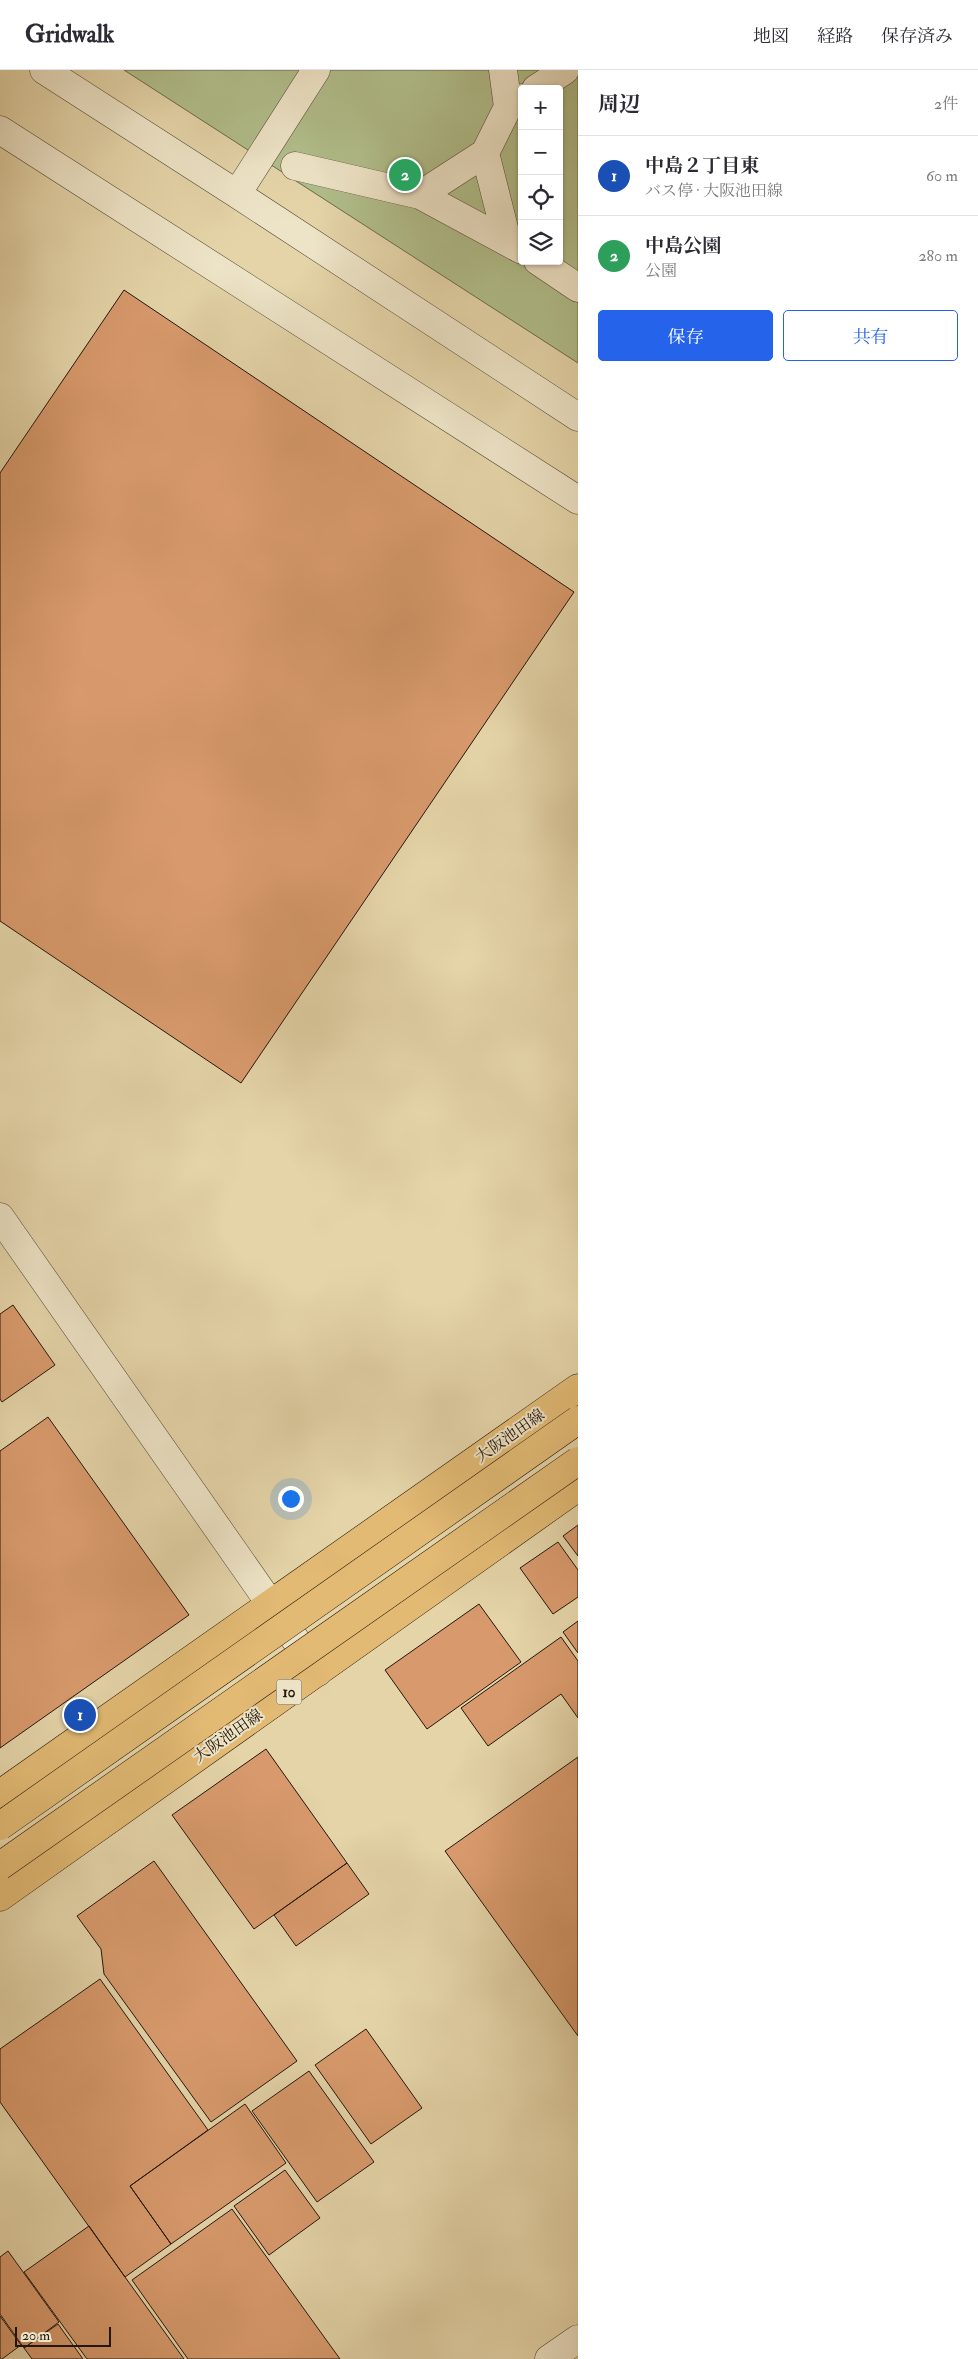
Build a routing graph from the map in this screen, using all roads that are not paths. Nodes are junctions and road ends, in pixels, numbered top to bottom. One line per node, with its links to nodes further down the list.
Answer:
1 (44, 70): 10 (street)
2 (316, 70): 10 (street)
3 (503, 70): 6 (street)
4 (565, 70): 5 (street)
5 (542, 85)
6 (515, 103): 8 (street)
7 (0, 130): 16 (street)
8 (485, 153): 11 (street); 12 (street)
9 (295, 166): 11 (street)
10 (237, 194): 15 (street)
11 (420, 195): 12 (street)
12 (514, 245)
13 (544, 265): 14 (street)
14 (578, 288)
15 (578, 417)
16 (578, 500)
17 (0, 1217): 22 (street)
18 (578, 1388): 22 (main road, 大阪池田線)
19 (578, 1420): 25 (main road, bridge)
20 (578, 1460): 26 (main road, bridge)
21 (578, 1487): 23 (main road, 大阪池田線 / 10)
22 (270, 1604): 23 (street); 24 (main road, 大阪池田線)
23 (318, 1672): 27 (main road, 大阪池田線 / 10)
24 (0, 1794)
25 (0, 1826)
26 (0, 1866)
27 (0, 1897)
28 (578, 2339): 29 (street)
29 (549, 2359)

